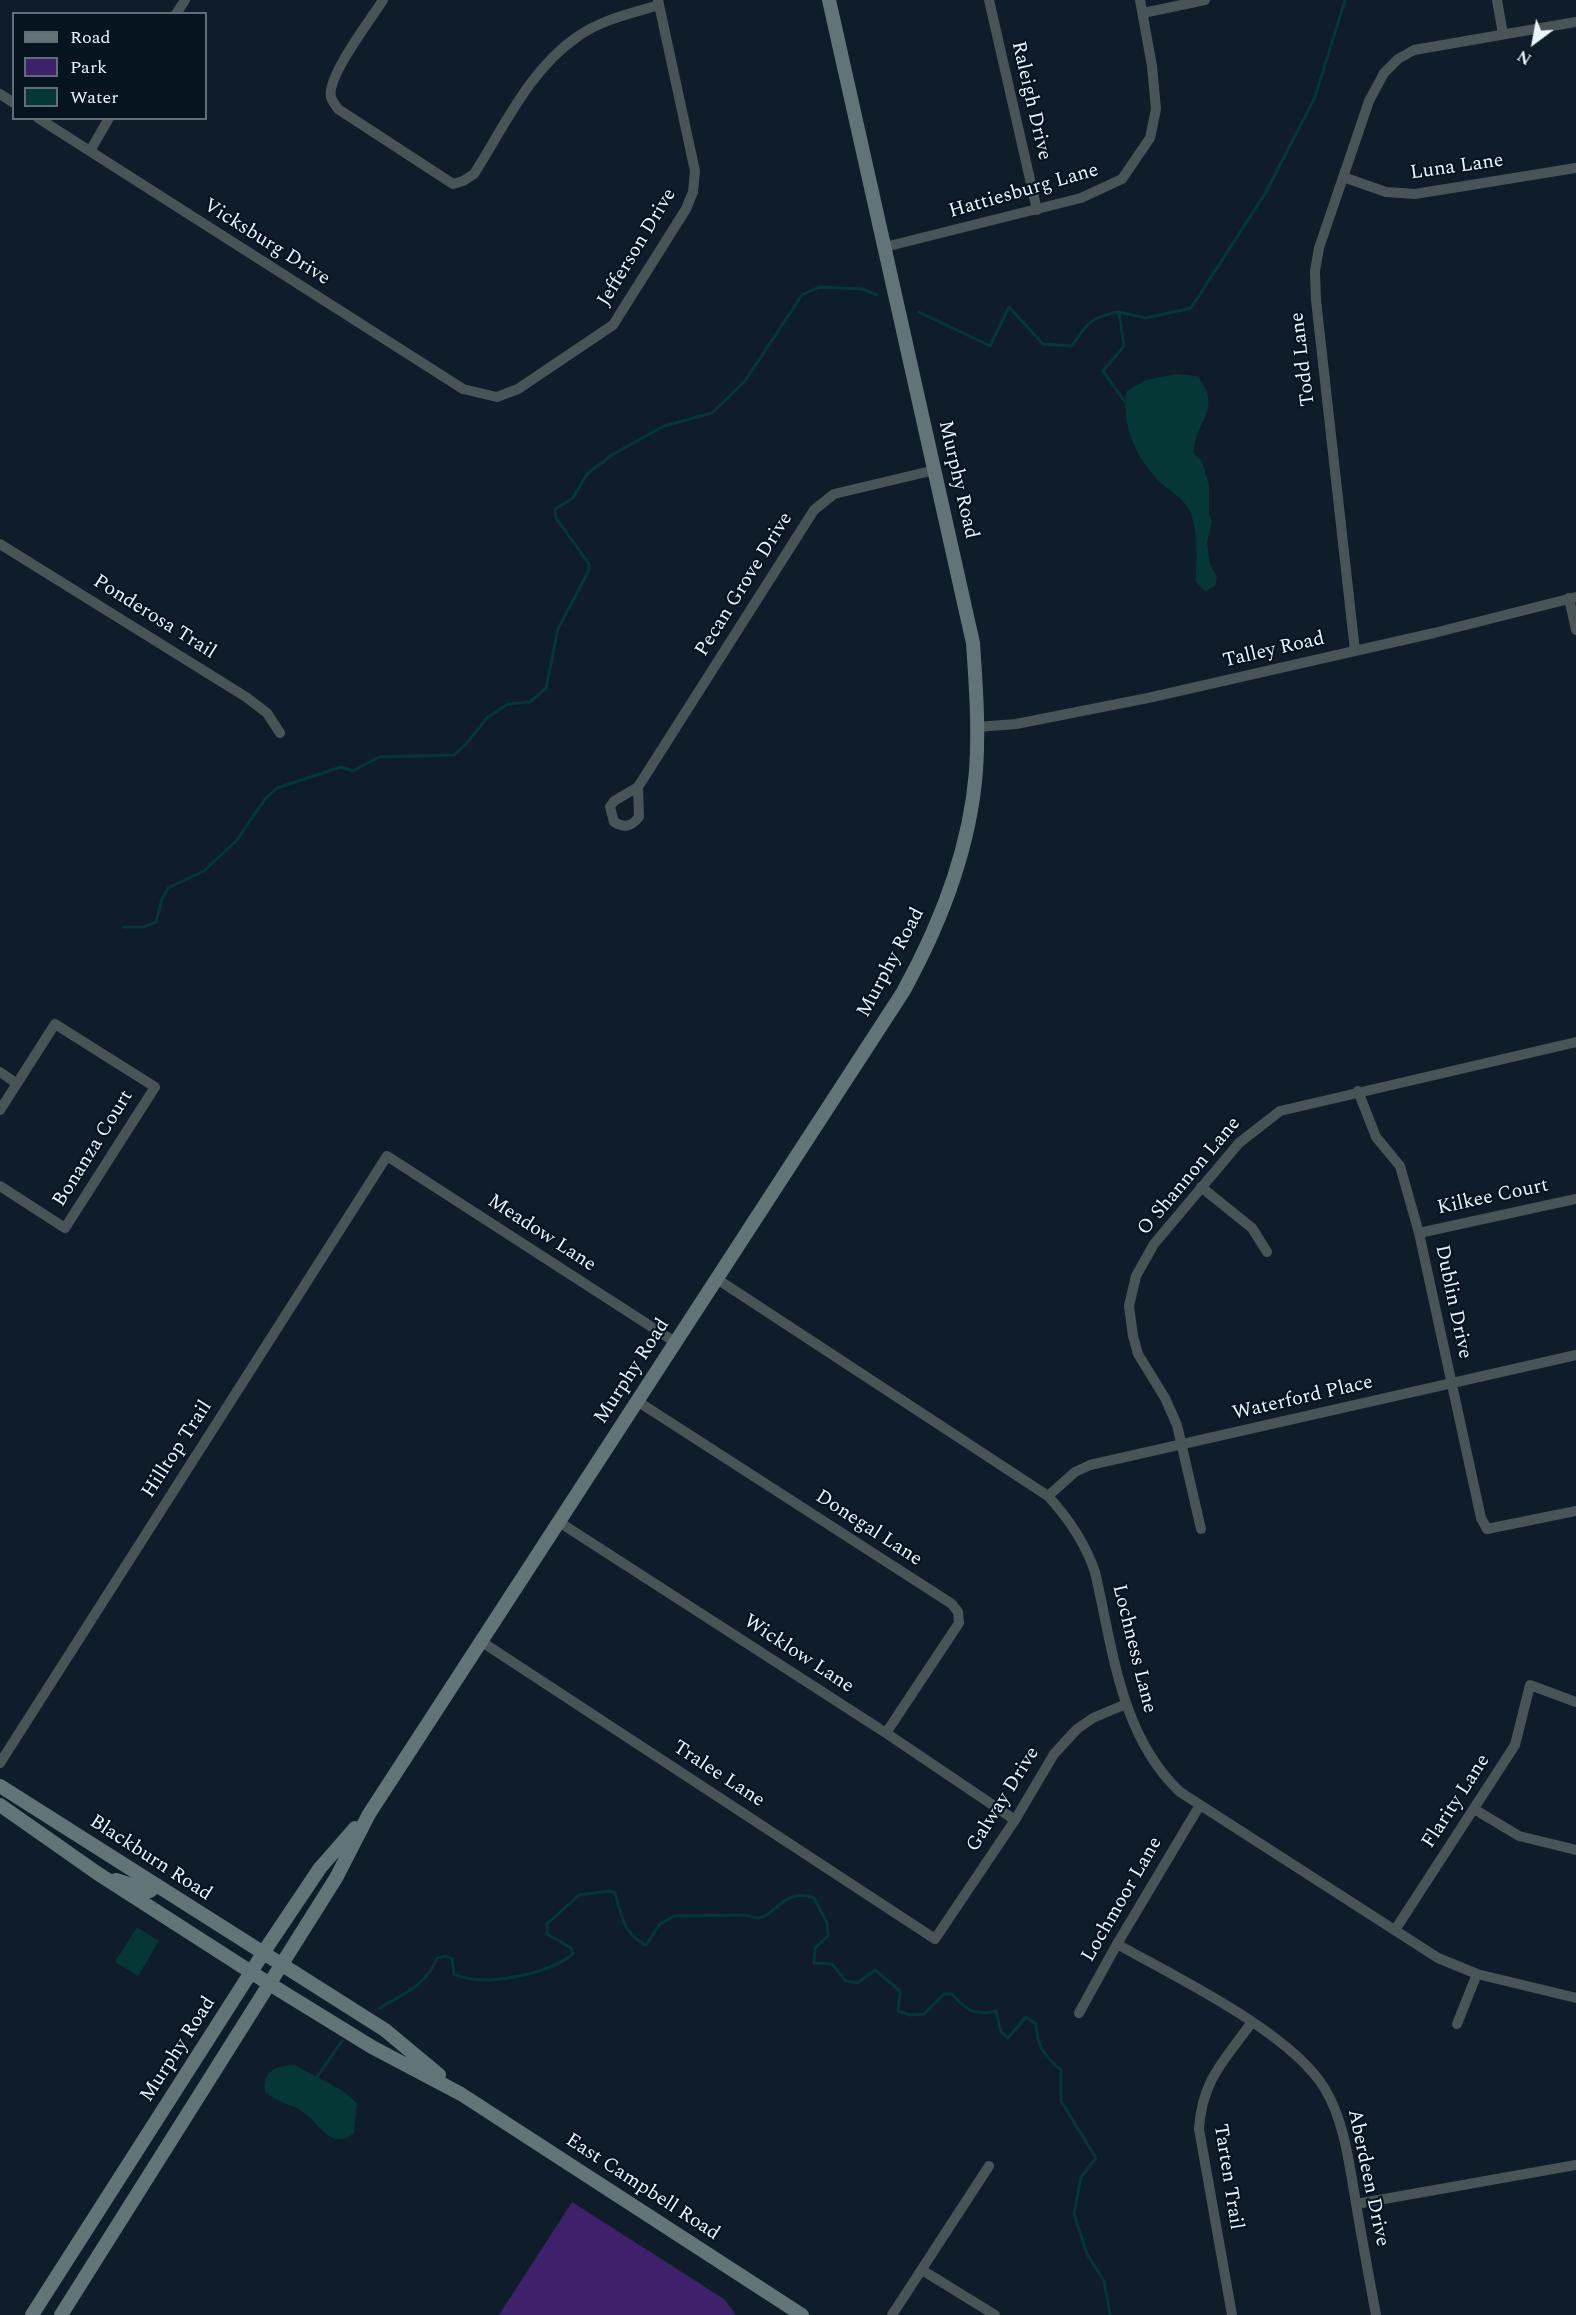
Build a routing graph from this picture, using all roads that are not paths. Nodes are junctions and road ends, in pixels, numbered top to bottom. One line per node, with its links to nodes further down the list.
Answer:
1 (383, 0): 7 (street)
2 (829, 0): 17 (main road, Murphy Road)
3 (989, 0): 16 (street, Raleigh Drive)
4 (1140, 0): 8 (street)
5 (1205, 0): 8 (street)
6 (1497, 0): 10 (street)
7 (658, 3): 18 (street, Jefferson Drive)
8 (1143, 13): 16 (street, Hattiesburg Lane)
9 (1576, 22): 10 (street, Todd Lane)
10 (1503, 34): 15 (street, Todd Lane)
11 (41, 120): 13 (street, Vicksburg Drive)
12 (109, 120): 13 (street)
13 (90, 152): 18 (street, Vicksburg Drive)
14 (1576, 168): 15 (street, Luna Lane)
15 (1343, 177): 23 (street, Todd Lane)
16 (1037, 210): 17 (street, Hattiesburg Lane)
17 (885, 247): 19 (main road, Murphy Road)
18 (477, 394)
19 (935, 471): 24 (main road, Murphy Road); 26 (street, Pecan Grove Drive)
20 (0, 544): 25 (street, Ponderosa Trail)
21 (1573, 597): 22 (street); 23 (street, Talley Road)
22 (1576, 630)
23 (1355, 651): 24 (street, Talley Road)
24 (978, 727): 38 (main road, Murphy Road)
25 (280, 733)
26 (638, 788)
27 (1576, 1042): 30 (street, O Shannon Lane)
28 (0, 1072): 29 (street)
29 (16, 1083): 31 (street, Bonanza Court); 33 (street, Bonanza Court)
30 (1358, 1091): 34 (street, O Shannon Lane); 36 (street, Dublin Drive)
31 (0, 1110)
32 (387, 1156): 39 (street, Meadow Lane); 52 (street, Hilltop Trail)
33 (0, 1186)
34 (1201, 1187): 37 (street); 43 (street, O Shannon Lane)
35 (1576, 1199): 36 (street, Kilkee Court)
36 (1419, 1233): 41 (street, Dublin Drive)
37 (1267, 1252)
38 (717, 1279): 39 (main road, Murphy Road); 44 (street, Lochness Lane)
39 (675, 1342): 42 (main road, Murphy Road)
40 (1576, 1355): 41 (street, Waterford Place)
41 (1452, 1383): 43 (street, Waterford Place); 45 (street, Dublin Drive)
42 (637, 1401): 46 (main road, Murphy Road); 51 (street, Donegal Lane)
43 (1181, 1445): 44 (street, Waterford Place); 47 (street, O Shannon Lane)
44 (1048, 1496): 50 (street, Lochness Lane)
45 (1576, 1511)
46 (559, 1522): 48 (main road, Murphy Road); 51 (street, Wicklow Lane)
47 (1201, 1529)
48 (482, 1642): 57 (main road, Murphy Road); 65 (street, Tralee Lane)
49 (1576, 1702): 56 (street, Flarity Lane)
50 (1126, 1704): 55 (street, Lochness Lane); 58 (street, Galway Drive)
51 (886, 1733): 58 (street, Wicklow Lane)
52 (0, 1763)
53 (0, 1786): 59 (main road, Blackburn Road)
54 (0, 1805): 60 (main road, Blackburn Road)
55 (1200, 1805): 64 (street, Lochness Lane); 66 (street, Lochmoor Lane)
56 (1474, 1809): 61 (street); 64 (street, Flarity Lane)
57 (369, 1814): 67 (main road, Murphy Road); 68 (main road, Murphy Road)
58 (1015, 1820): 65 (street, Galway Drive)
59 (69, 1830): 60 (main road); 63 (main road, Blackburn Road)
60 (58, 1846): 62 (main road, Blackburn Road)
61 (1576, 1850)
62 (97, 1873): 63 (main road); 69 (main road, Blackburn Road)
63 (157, 1886): 67 (main road, Blackburn Road)
64 (1395, 1930): 70 (street, Lochness Lane)
65 (935, 1939)
66 (1116, 1944): 73 (street, Lochmoor Lane); 74 (street, Aberdeen Drive)
67 (263, 1954): 68 (main road, Blackburn Road); 69 (main road, Murphy Road)
68 (279, 1964): 71 (main road, Murphy Road); 76 (main road, East Campbell Road)
69 (251, 1973): 71 (main road, Blackburn Road); 77 (main road, Murphy Road)
70 (1477, 1974): 72 (street, Lochness Lane); 75 (street)
71 (268, 1983): 76 (main road, East Campbell Road); 78 (main road, Murphy Road)
72 (1576, 1998)
73 (1079, 2013)
74 (1252, 2022): 81 (street, Aberdeen Drive); 88 (street, Tarten Trail)
75 (1457, 2024)
76 (461, 2094): 85 (main road, East Campbell Road)
77 (142, 2143): 78 (main road); 83 (main road, Murphy Road)
78 (162, 2154): 84 (main road, Murphy Road)
79 (1576, 2165): 81 (street)
80 (989, 2166): 82 (street)
81 (1356, 2204): 89 (street, Aberdeen Drive)
82 (922, 2270): 86 (street); 87 (street)
83 (32, 2315)
84 (61, 2315)
85 (802, 2315)
86 (892, 2315)
87 (995, 2315)
88 (1232, 2315)
89 (1376, 2315)

